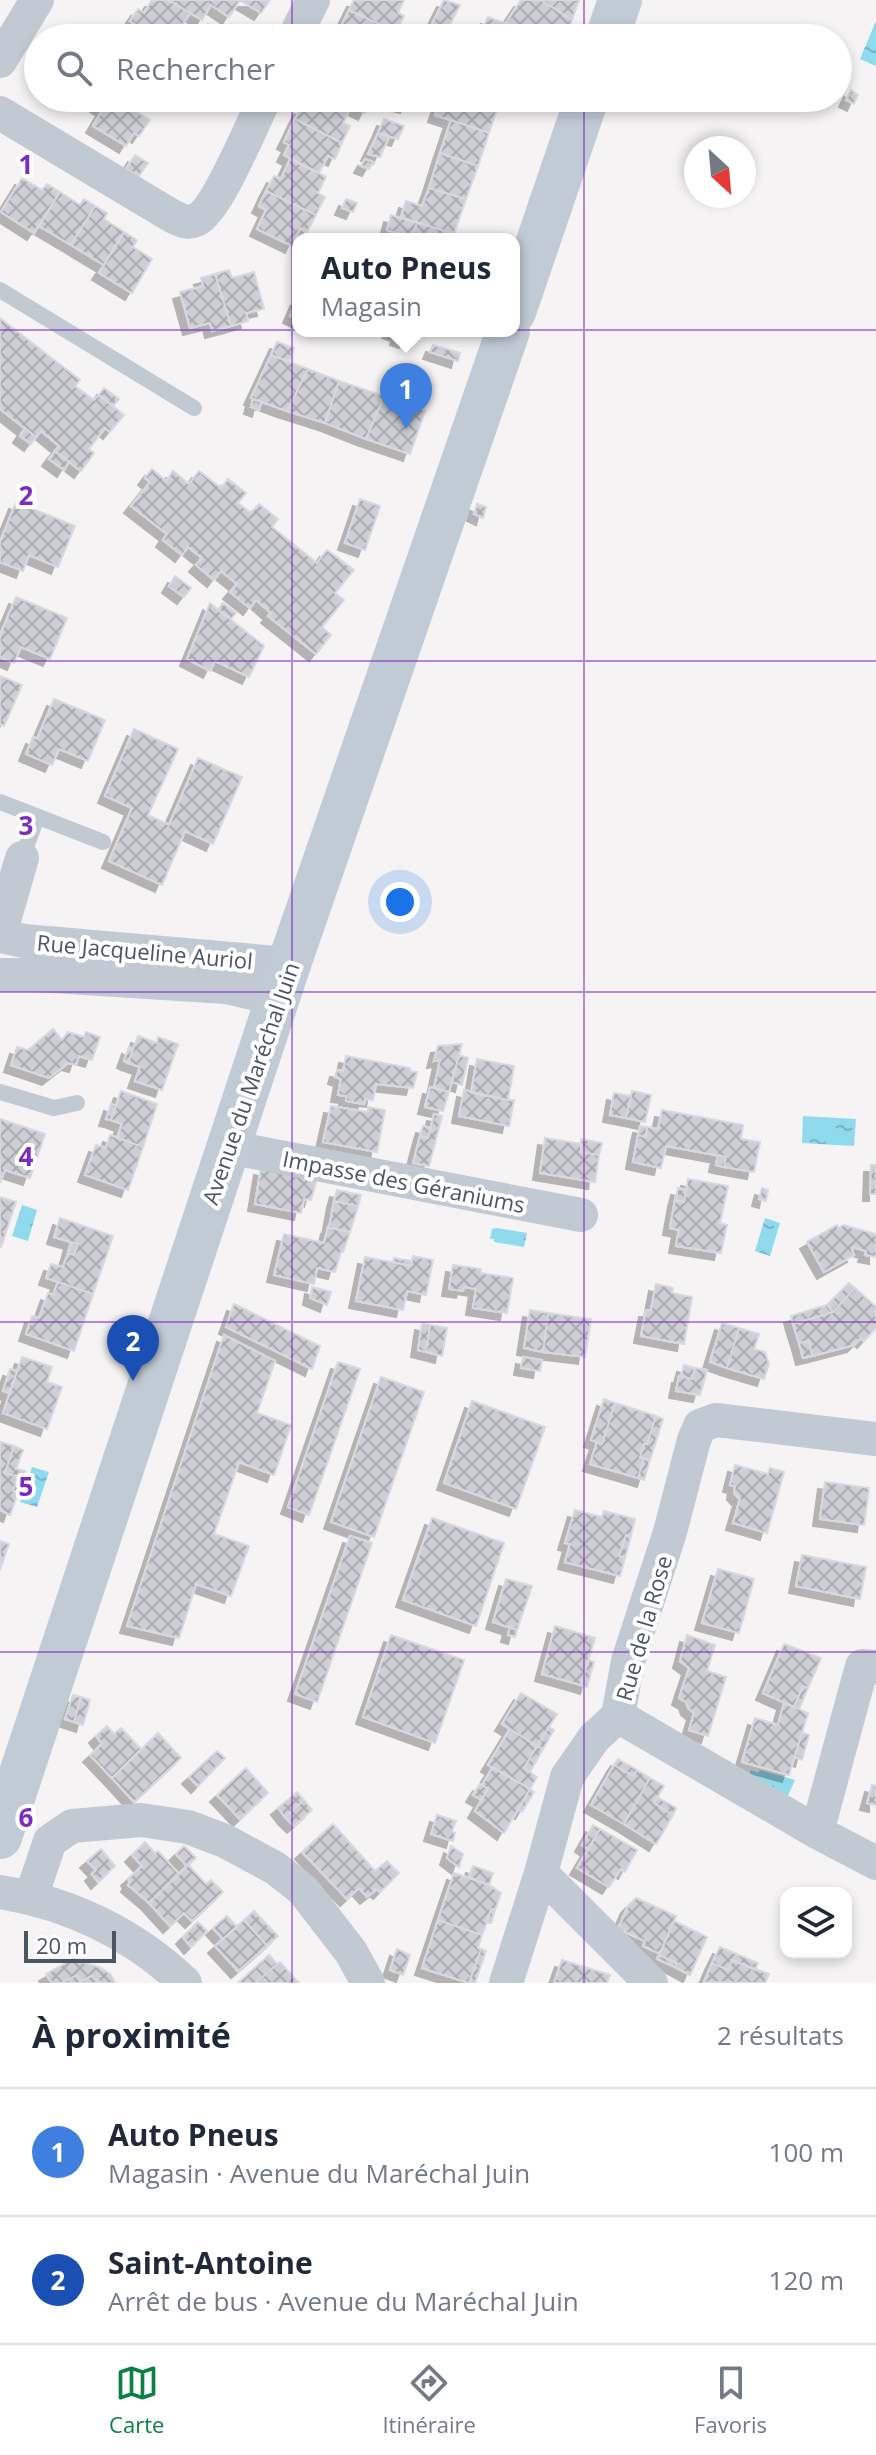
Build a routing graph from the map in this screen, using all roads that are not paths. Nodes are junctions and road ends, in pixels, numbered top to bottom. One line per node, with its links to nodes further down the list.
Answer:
1 (37, 0): 4 (street)
2 (313, 0): 3 (street)
3 (301, 24)
4 (0, 61)
5 (258, 112): 7 (street)
6 (582, 112): 9 (main road)
7 (0, 113)
8 (0, 290): 11 (lane)
9 (520, 294)
10 (506, 337): 18 (main road, Avenue du Maréchal Juin)
11 (194, 408)
12 (0, 802): 13 (lane)
13 (37, 817): 14 (lane); 15 (lane)
14 (103, 842)
15 (22, 858): 16 (street, Rue Jacqueline Auriol)
16 (0, 935): 18 (street, Rue Jacqueline Auriol)
17 (0, 975): 18 (street, Rue Jacqueline Auriol)
18 (284, 981): 21 (main road, Avenue du Maréchal Juin)
19 (0, 1092): 20 (lane)
20 (77, 1103)
21 (228, 1147): 22 (street, Impasse des Géraniums); 27 (main road, Avenue du Maréchal Juin)
22 (581, 1215)
23 (876, 1439): 25 (street, Rue de la Rose)
24 (876, 1667): 26 (street)
25 (618, 1716): 26 (street, Rue de la Rose); 29 (street)
26 (817, 1832): 28 (street, Rue de la Rose)
27 (0, 1837)
28 (876, 1863)
29 (541, 1873): 33 (street); 34 (street)
30 (15, 1894): 31 (street); 32 (street)
31 (185, 1983)
32 (368, 1983)
33 (506, 1983)
34 (651, 1983)

